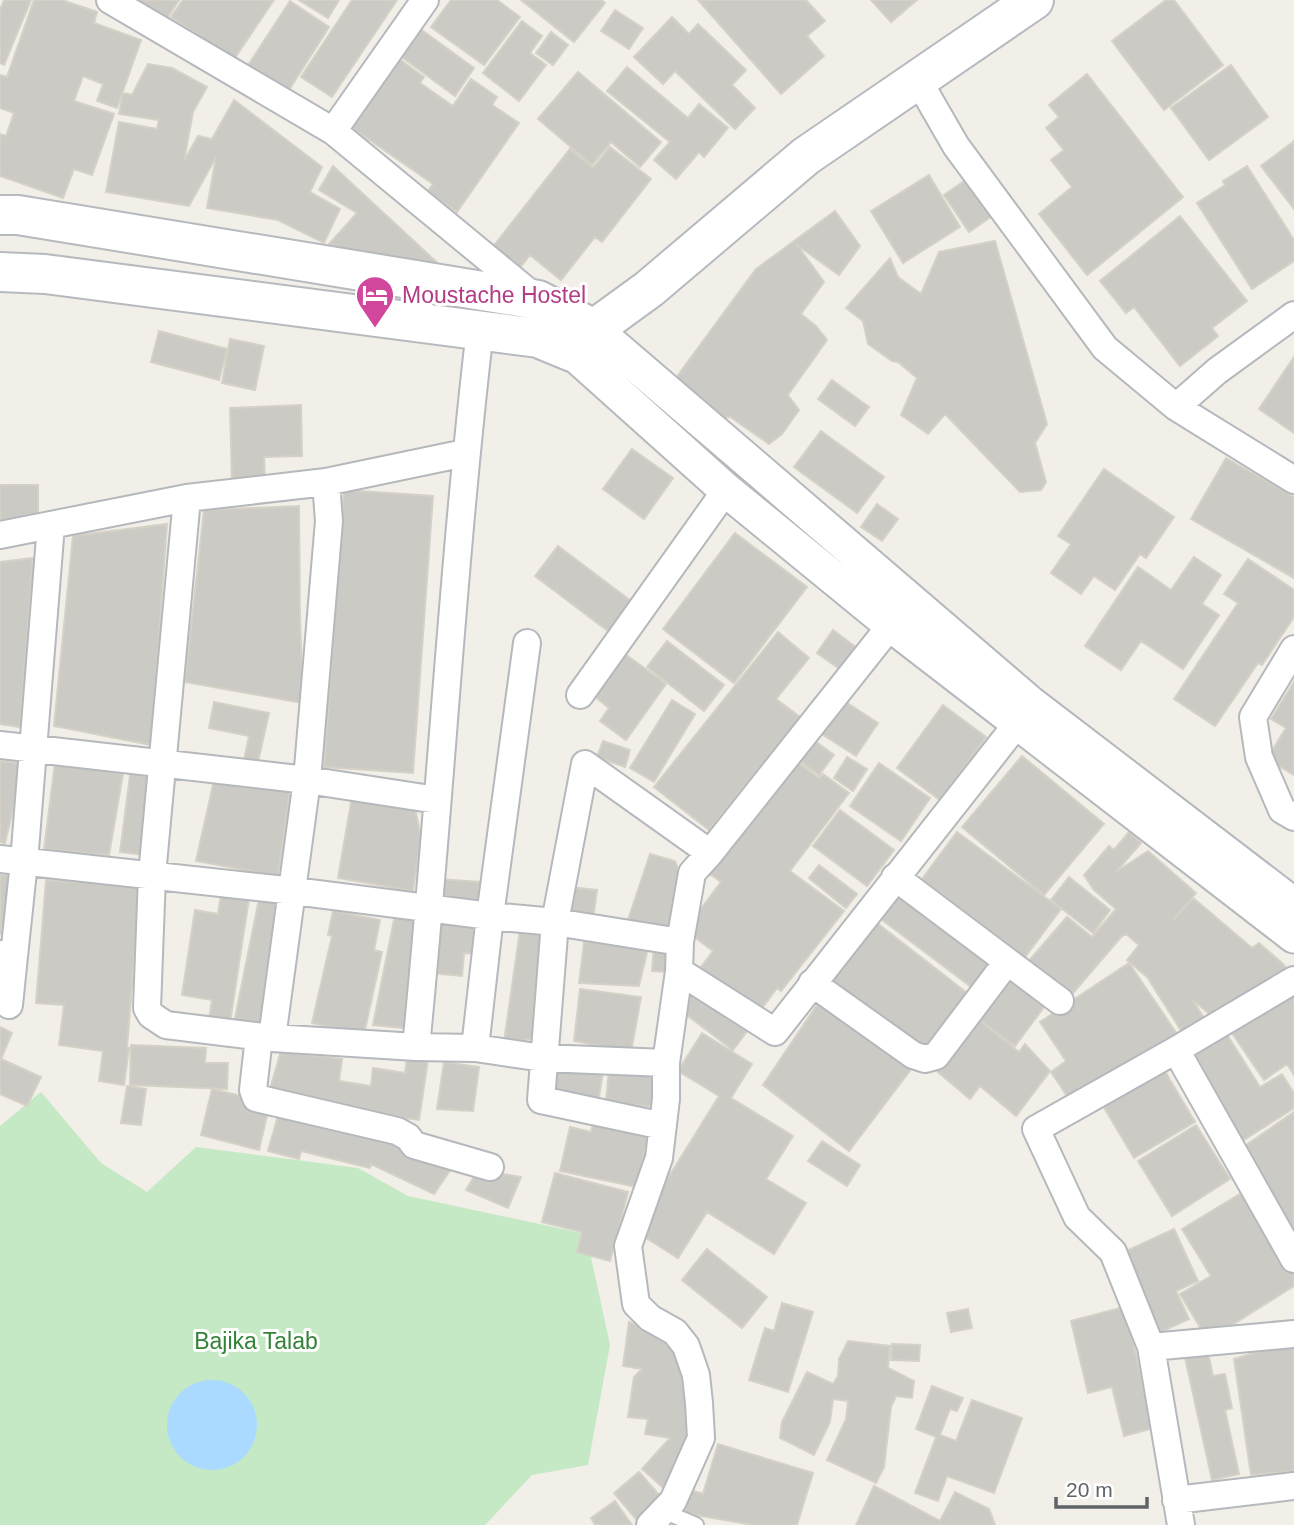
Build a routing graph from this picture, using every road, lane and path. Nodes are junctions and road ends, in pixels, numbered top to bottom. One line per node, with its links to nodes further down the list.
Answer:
1 (110, 0): 5 (street)
2 (425, 0): 5 (street)
3 (1034, 0): 4 (main road)
4 (918, 80): 11 (main road); 12 (street)
5 (332, 131): 8 (street)
6 (0, 215): 8 (main road)
7 (0, 272): 10 (main road)
8 (538, 300): 11 (main road)
9 (1294, 315): 12 (street)
10 (480, 330): 11 (main road); 13 (street)
11 (583, 341): 16 (street); 36 (street)
12 (1176, 407): 14 (street)
13 (465, 453): 15 (street); 29 (street)
14 (1294, 480)
15 (326, 482): 17 (street); 28 (street)
16 (726, 490): 20 (street); 23 (street)
17 (187, 498): 18 (street); 27 (street)
18 (51, 525): 19 (street); 26 (street)
19 (0, 535)
20 (891, 625): 24 (street); 31 (street)
21 (527, 643): 38 (street)
22 (1294, 649): 30 (street)
23 (580, 695)
24 (1017, 724): 34 (street); 40 (street)
25 (0, 745): 26 (street)
26 (33, 749): 27 (street); 32 (street)
27 (163, 764): 28 (street); 33 (street)
28 (307, 780): 29 (street); 35 (street)
29 (437, 800): 37 (street)
30 (1294, 817)
31 (710, 853): 39 (street); 41 (street)
32 (12, 861): 33 (street); 42 (street)
33 (152, 875): 35 (street); 49 (street)
34 (895, 877): 43 (street); 46 (street)
35 (294, 891): 37 (street); 49 (street)
36 (1294, 905)
37 (430, 908): 38 (street); 50 (street)
38 (490, 916): 39 (street); 51 (street)
39 (555, 922): 41 (street); 53 (street)
40 (1294, 936)
41 (680, 942): 44 (street)
42 (7, 955): 48 (street)
43 (1007, 962): 46 (street); 47 (street)
44 (679, 971): 46 (street); 54 (street)
45 (1294, 980): 52 (street)
46 (812, 983)
47 (1060, 1001)
48 (9, 1005)
49 (265, 1038): 50 (street); 56 (street)
50 (416, 1047): 51 (street)
51 (475, 1048): 53 (street)
52 (1176, 1050): 57 (street); 59 (street)
53 (543, 1058): 54 (street); 55 (street)
54 (666, 1063): 55 (street)
55 (663, 1126): 62 (street)
56 (490, 1167)
57 (1294, 1259)
58 (1294, 1334): 59 (street)
59 (1151, 1347): 61 (street)
60 (1294, 1486): 61 (street)
61 (1178, 1513)
62 (657, 1518): 63 (lane)
63 (696, 1525)

